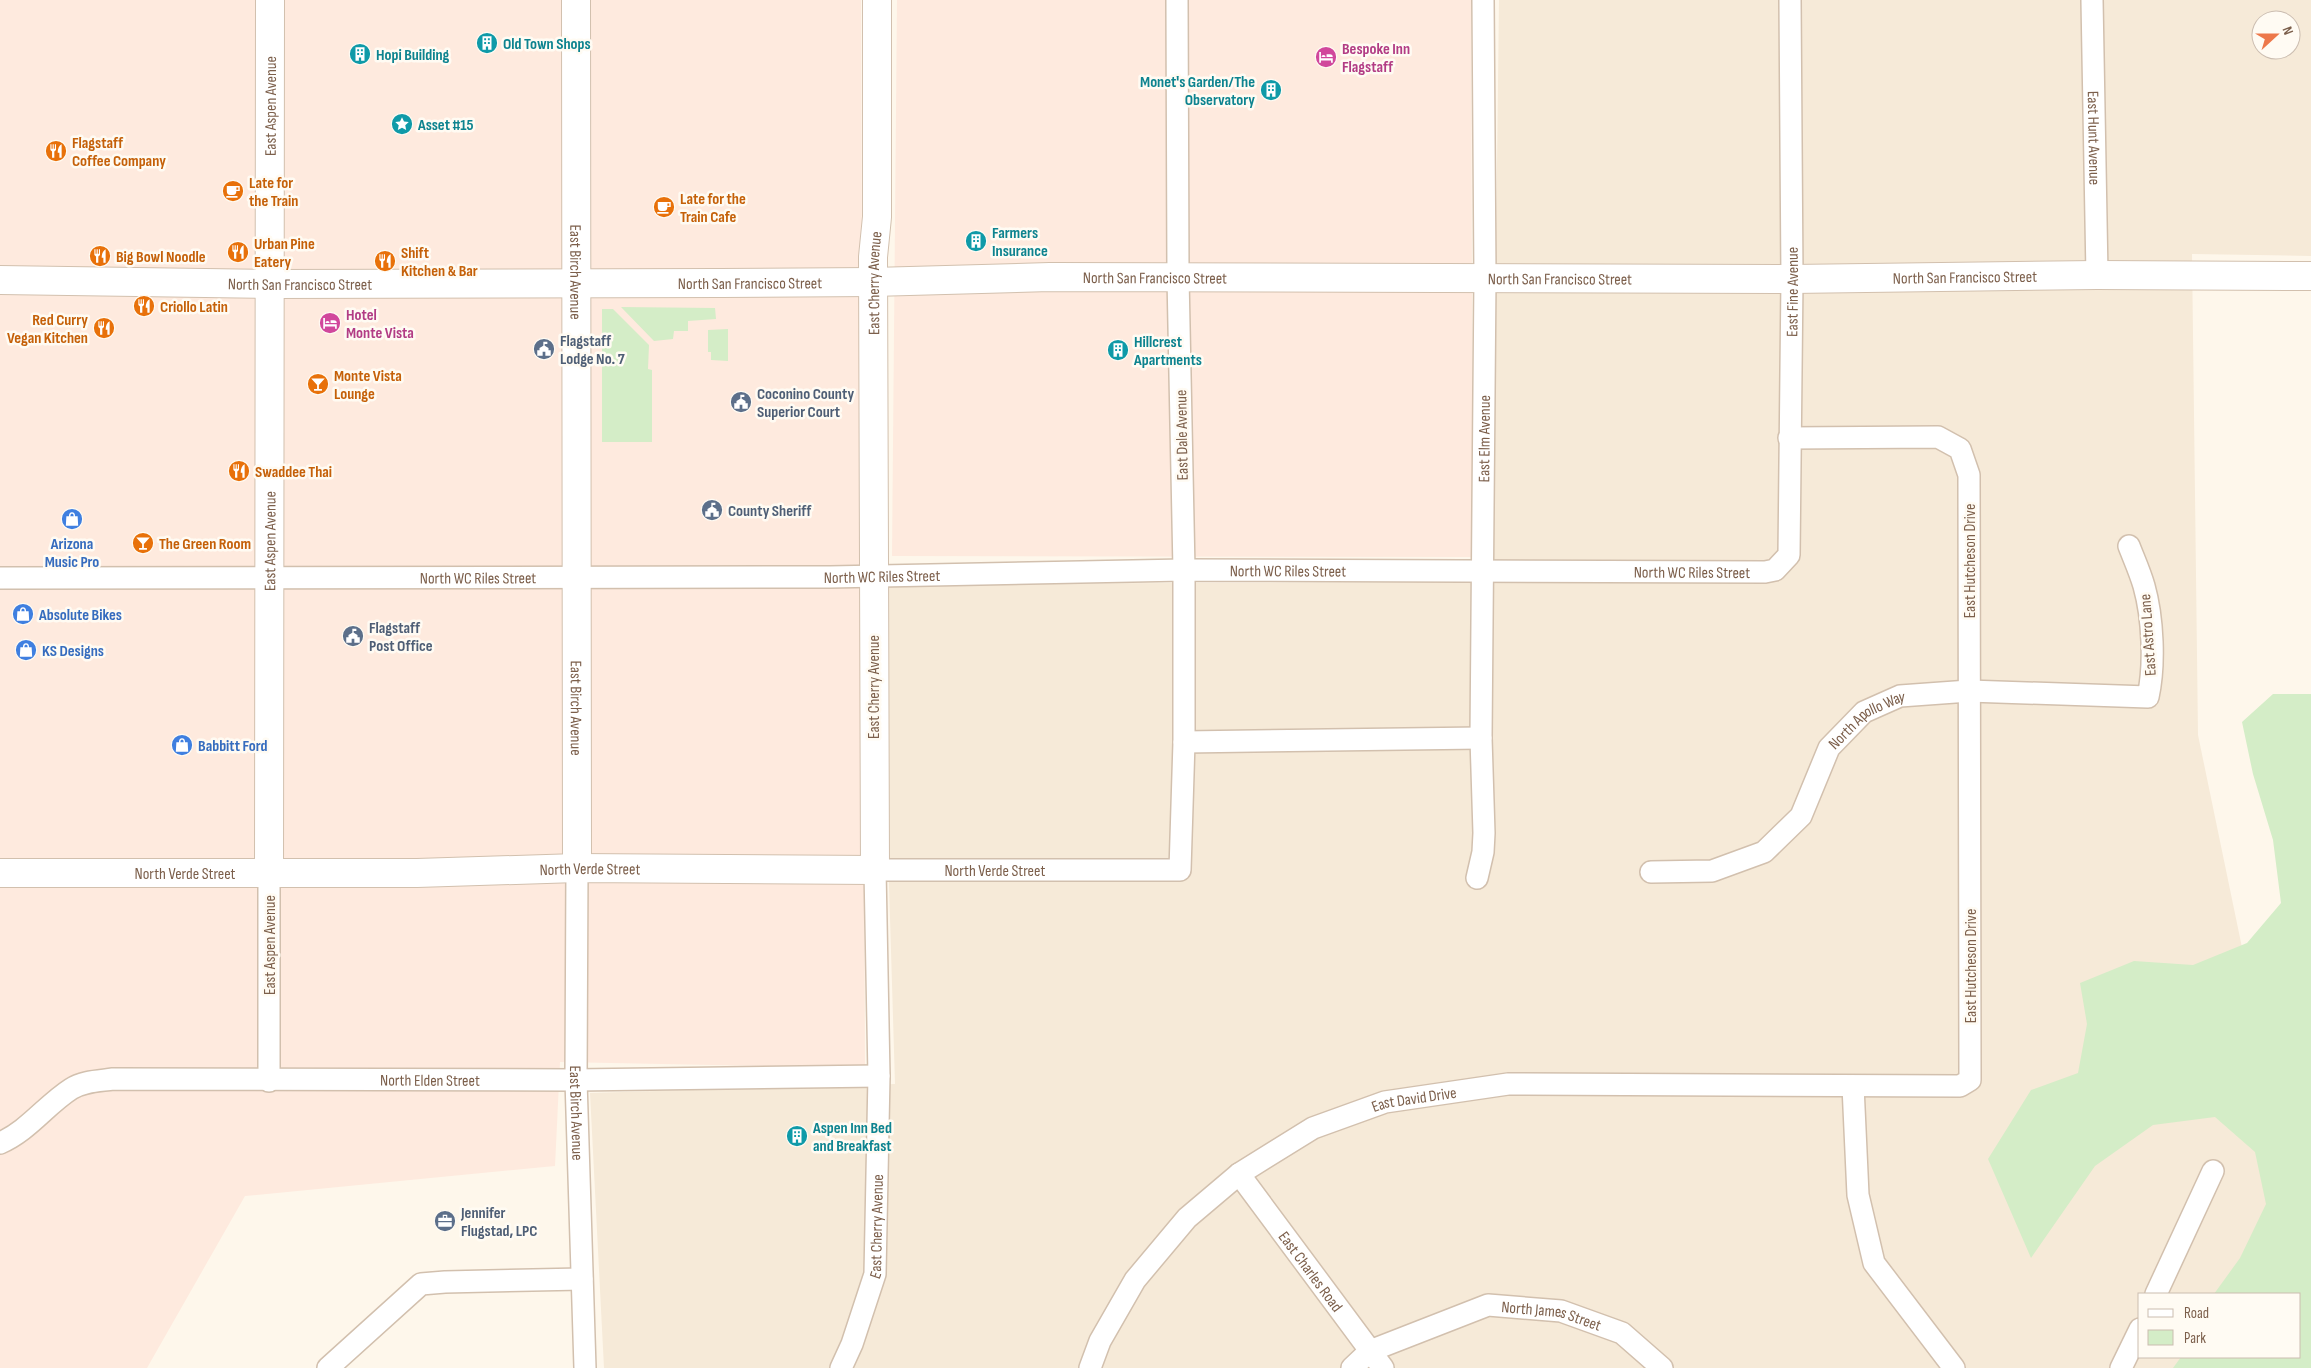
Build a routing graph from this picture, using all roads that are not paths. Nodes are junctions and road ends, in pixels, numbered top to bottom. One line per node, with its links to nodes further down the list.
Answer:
1 (270, 0): 16 (street, East Aspen Avenue)
2 (576, 0): 15 (street, East Birch Avenue)
3 (877, 0): 14 (street, East Cherry Avenue)
4 (1177, 0): 10 (street, East Dale Avenue)
5 (1482, 0): 11 (street, East Elm Avenue)
6 (1790, 0): 12 (street, East Fine Avenue)
7 (2092, 0): 8 (street, East Hunt Avenue)
8 (2097, 275): 9 (street, North San Francisco Street); 12 (street, North San Francisco Street)
9 (2311, 276)
10 (1178, 277): 11 (street, North San Francisco Street); 14 (street, North San Francisco Street); 19 (street, East Dale Avenue)
11 (1485, 277): 12 (street, North San Francisco Street); 20 (street, East Elm Avenue)
12 (1792, 279): 17 (street, East Fine Avenue)
13 (0, 280): 16 (street, North San Francisco Street)
14 (873, 282): 15 (street, North San Francisco Street); 23 (street, East Cherry Avenue)
15 (576, 283): 16 (street, North San Francisco Street); 25 (street, East Birch Avenue)
16 (270, 284): 22 (street, East Aspen Avenue)
17 (1790, 438): 21 (street, East Fine Avenue); 26 (street, East Hutcheson Drive)
18 (2129, 546): 27 (street, East Astro Lane)
19 (1184, 570): 20 (street, North WC Riles Street); 23 (street, North WC Riles Street); 29 (street, East Dale Avenue)
20 (1482, 571): 21 (street, North WC Riles Street); 28 (street, East Elm Avenue)
21 (1766, 572)
22 (270, 577): 24 (street, North WC Riles Street); 25 (street, North WC Riles Street); 33 (street, East Aspen Avenue)
23 (873, 577): 25 (street, North WC Riles Street); 31 (street, East Cherry Avenue)
24 (0, 578)
25 (576, 578): 30 (street, East Birch Avenue)
26 (1969, 691): 27 (street, North Apollo Way); 34 (street, North Apollo Way); 40 (street, East Hutcheson Drive)
27 (2148, 697)
28 (1481, 738): 29 (street); 36 (street, East Elm Avenue)
29 (1184, 742): 32 (street, East Dale Avenue)
30 (577, 868): 31 (street, North Verde Street); 33 (street, North Verde Street); 38 (street, East Birch Avenue)
31 (875, 870): 32 (street, North Verde Street); 37 (street, East Cherry Avenue)
32 (1180, 870)
33 (269, 872): 35 (street, North Verde Street); 39 (street, East Aspen Avenue)
34 (1651, 872)
35 (0, 873)
36 (1477, 878)
37 (879, 1076): 38 (street, North Elden Street); 50 (street, East Cherry Avenue)
38 (576, 1080): 39 (street, North Elden Street); 44 (street, East Birch Avenue)
39 (269, 1081): 41 (street, North Elden Street)
40 (1853, 1086): 43 (street, East David Drive); 54 (street)
41 (0, 1143)
42 (2213, 1171): 45 (street)
43 (1239, 1174): 47 (street, East Charles Road); 51 (street, East David Drive)
44 (582, 1279): 48 (street); 49 (street, East Birch Avenue)
45 (2156, 1293)
46 (2138, 1333): 55 (street)
47 (1376, 1360): 52 (street, North James Street); 53 (street, North James Street)
48 (328, 1368)
49 (586, 1368)
50 (841, 1368)
51 (1090, 1368)
52 (1352, 1368)
53 (1662, 1368)
54 (1954, 1368)
55 (2122, 1368)

